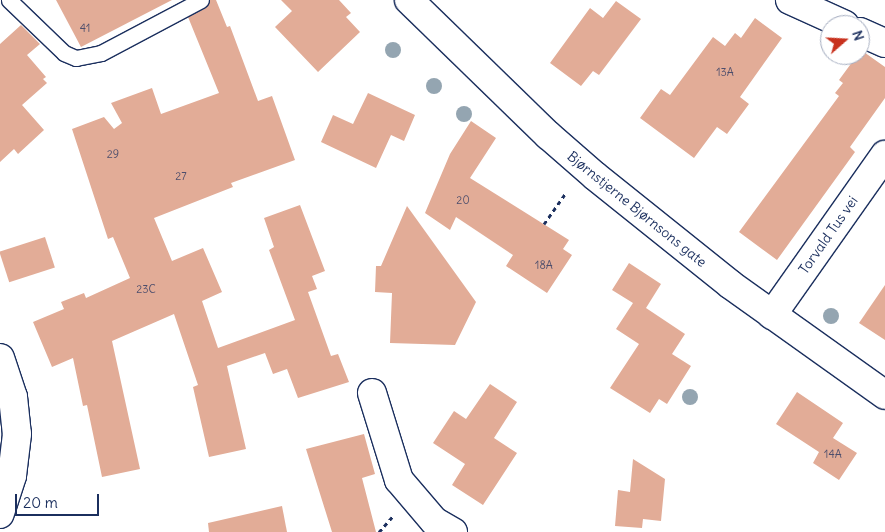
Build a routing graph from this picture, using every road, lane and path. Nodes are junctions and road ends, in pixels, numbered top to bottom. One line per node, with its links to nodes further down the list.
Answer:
1 (9, 0): 2 (lane)
2 (201, 0)
3 (409, 0): 11 (street, Bjørnstjerne Bjørnsons gate)
4 (790, 0): 5 (street)
5 (823, 15)
6 (870, 36): 7 (street)
7 (885, 43)
8 (885, 155): 11 (street, Torvald Tus vei)
9 (566, 192): 10 (path)
10 (544, 224)
11 (772, 315): 14 (street, Bjørnstjerne Bjørnsons gate)
12 (0, 358): 15 (street)
13 (372, 393): 16 (street)
14 (885, 395)
15 (0, 514)
16 (453, 532)

